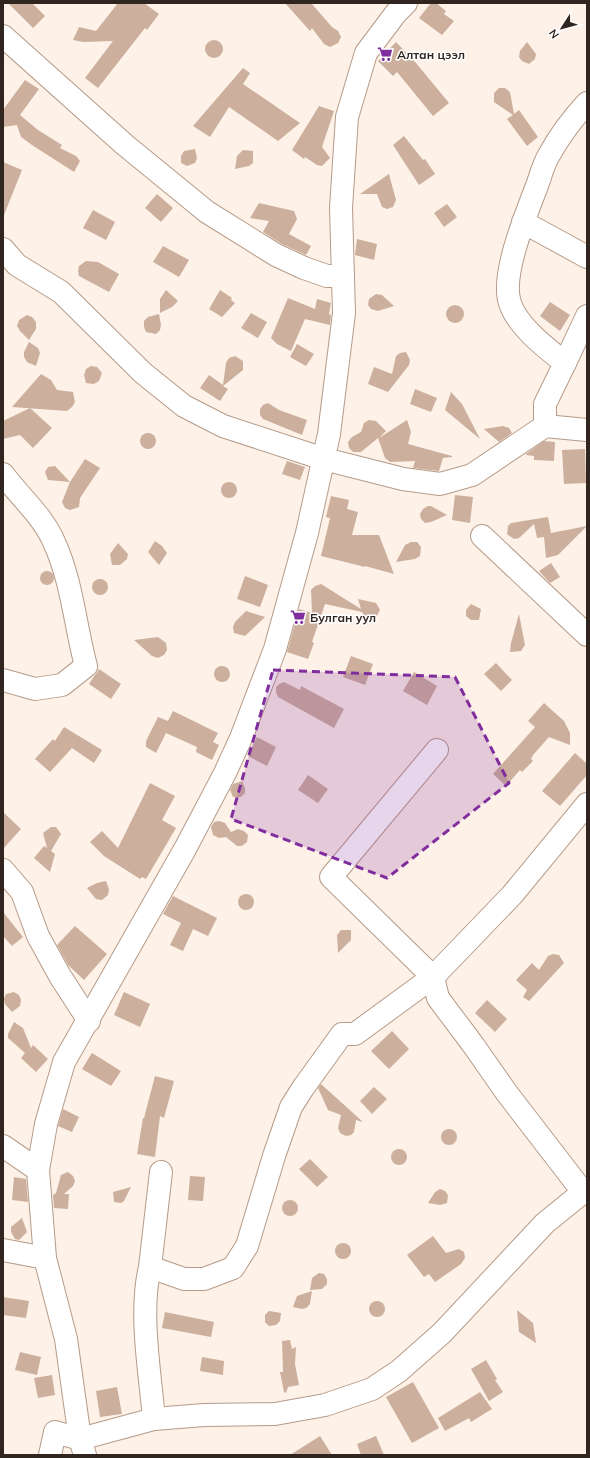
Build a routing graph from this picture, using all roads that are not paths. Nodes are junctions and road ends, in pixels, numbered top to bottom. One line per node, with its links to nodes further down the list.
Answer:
1 (396, 6): 7 (street)
2 (3, 36): 7 (street)
3 (587, 103): 4 (street)
4 (523, 222): 6 (street); 9 (street)
5 (3, 249): 12 (street)
6 (587, 257)
7 (342, 276): 12 (street)
8 (587, 316): 9 (street)
9 (564, 363): 10 (street)
10 (545, 426): 11 (street); 12 (street)
11 (587, 430)
12 (324, 459): 21 (street)
13 (3, 474): 16 (street)
14 (482, 536): 15 (street)
15 (587, 634)
16 (3, 680)
17 (437, 750): 20 (street)
18 (587, 804): 20 (street)
19 (3, 870): 21 (street)
20 (433, 977): 25 (street); 28 (street)
21 (89, 1021): 23 (street)
22 (3, 1146): 23 (street)
23 (38, 1170): 27 (street)
24 (161, 1172): 28 (street)
25 (585, 1191): 29 (street)
26 (3, 1250): 27 (street)
27 (45, 1258): 30 (street)
28 (150, 1267): 29 (street)
29 (154, 1419): 30 (street)
30 (83, 1447): 31 (street)
31 (50, 1455)

